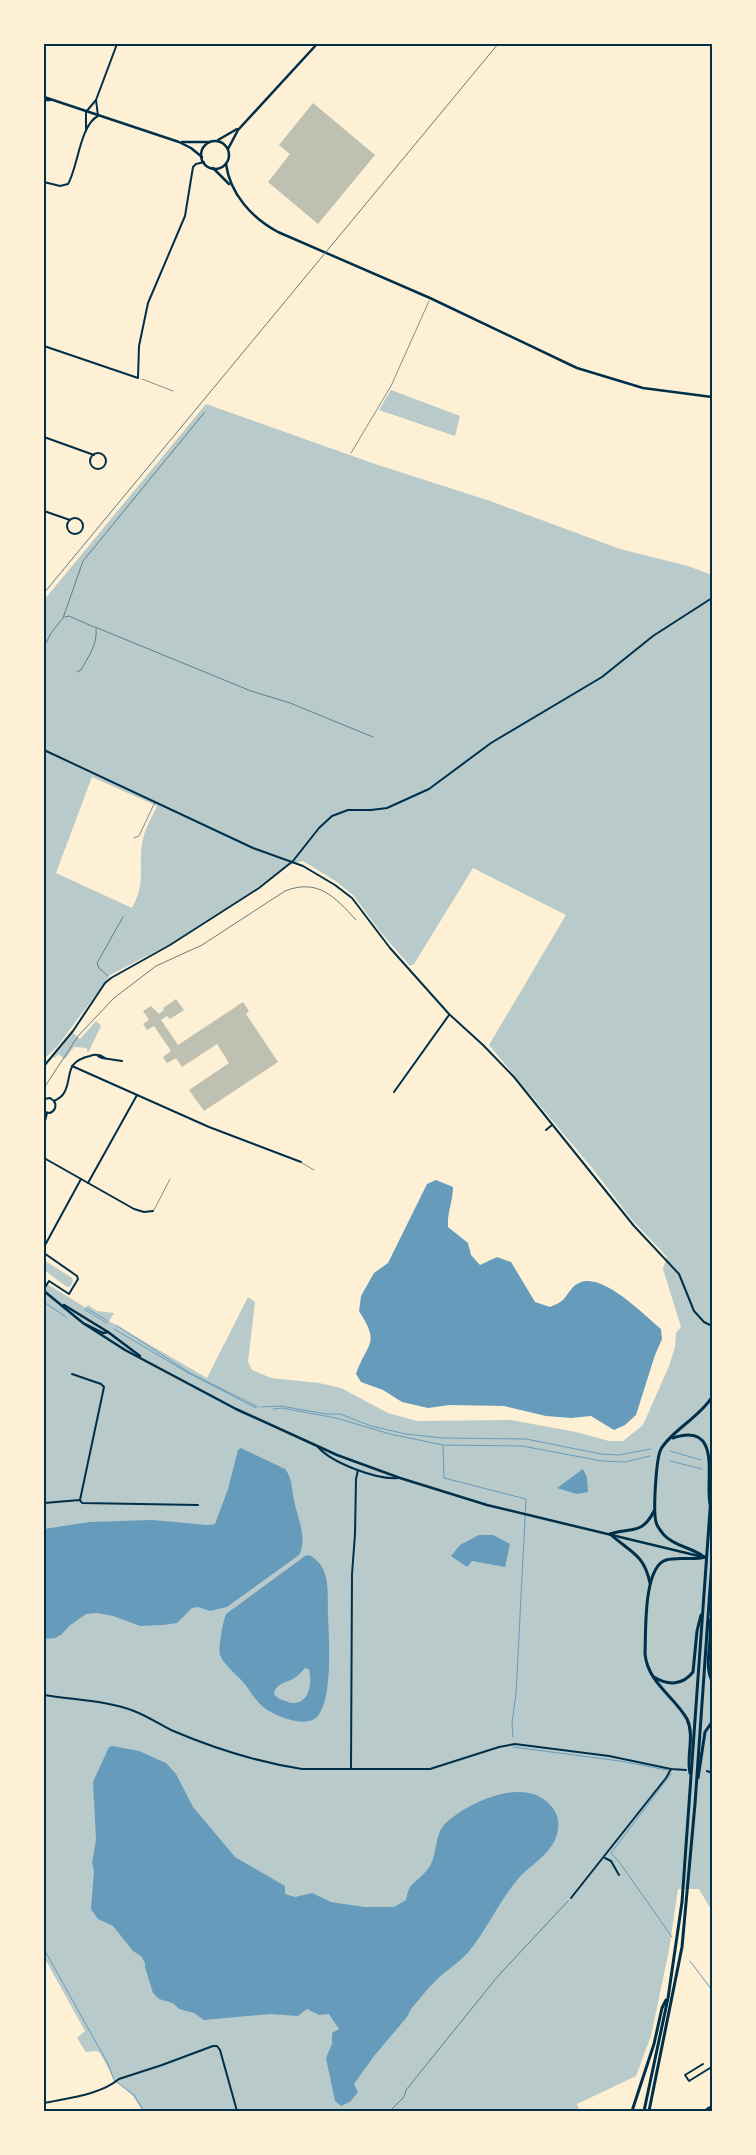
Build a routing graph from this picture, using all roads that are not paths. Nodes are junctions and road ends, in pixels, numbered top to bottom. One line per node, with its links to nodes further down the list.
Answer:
1 (117, 44): 4 (street)
2 (317, 44): 7 (street)
3 (44, 98): 5 (street)
4 (96, 100): 5 (street); 6 (street)
5 (86, 112): 6 (street); 8 (street)
6 (98, 116): 8 (street); 10 (street)
7 (242, 125): 9 (street); 12 (street)
8 (86, 132): 17 (street)
9 (217, 141): 11 (street); 12 (street)
10 (179, 142): 11 (street); 13 (street)
11 (210, 142): 13 (street)
12 (228, 150): 15 (street)
13 (202, 157): 14 (street)
14 (204, 162): 16 (street); 19 (street)
15 (226, 164): 16 (street); 18 (street)
16 (213, 168): 18 (street)
17 (44, 182)
18 (232, 186): 20 (street)
19 (44, 346)
20 (712, 397)
21 (44, 437): 22 (street)
22 (94, 455): 22 (street)
23 (44, 511): 24 (street)
24 (70, 520): 24 (street)
25 (712, 598): 31 (street)
26 (44, 750): 27 (street)
27 (107, 780): 28 (street); 29 (street)
28 (105, 783)
29 (155, 801): 30 (lane); 31 (street)
30 (134, 838)
31 (294, 862): 32 (street); 34 (street)
32 (449, 1014): 36 (street); 42 (street)
33 (122, 1061): 35 (street)
34 (44, 1066)
35 (72, 1066): 37 (street); 39 (street)
36 (394, 1092)
37 (137, 1095): 46 (street); 50 (street)
38 (44, 1099): 39 (street)
39 (54, 1101): 41 (street)
40 (44, 1112): 41 (street)
41 (47, 1113): 43 (street)
42 (552, 1124): 44 (street); 57 (street)
43 (44, 1125)
44 (546, 1130)
45 (44, 1158): 48 (street)
46 (301, 1162): 47 (lane)
47 (314, 1170)
48 (82, 1179): 50 (street); 52 (street)
49 (170, 1179): 51 (lane)
50 (88, 1183): 51 (street)
51 (153, 1211)
52 (44, 1247)
53 (44, 1253): 54 (street)
54 (44, 1290): 55 (street)
55 (59, 1302): 56 (street); 58 (street)
56 (83, 1323): 58 (street); 59 (street)
57 (712, 1326)
58 (108, 1332): 59 (street)
59 (144, 1359): 63 (street)
60 (72, 1374): 67 (street)
61 (712, 1397): 62 (highway)
62 (670, 1439): 70 (highway); 71 (highway)
63 (317, 1446): 64 (street); 65 (street)
64 (358, 1470): 65 (street); 83 (street)
65 (400, 1478): 72 (street)
66 (712, 1482): 71 (highway)
67 (80, 1500): 68 (street); 69 (street)
68 (44, 1503)
69 (198, 1504)
70 (655, 1510): 72 (highway); 73 (highway)
71 (710, 1510): 77 (highway)
72 (610, 1534): 73 (street); 76 (highway)
73 (705, 1557): 76 (highway)
74 (712, 1560): 75 (highway)
75 (712, 1566): 78 (highway)
76 (650, 1584): 79 (highway)
77 (703, 1610): 79 (highway); 88 (highway)
78 (708, 1618): 80 (highway); 89 (highway)
79 (652, 1675): 88 (highway)
80 (712, 1681)
81 (44, 1695): 83 (street)
82 (712, 1722): 89 (highway)
83 (351, 1770): 84 (street)
84 (671, 1770): 85 (street); 90 (street)
85 (686, 1770)
86 (707, 1771): 87 (street)
87 (712, 1773)
88 (691, 1779): 93 (highway)
89 (696, 1784): 101 (highway)
90 (604, 1857): 91 (street); 92 (street)
91 (619, 1875)
92 (571, 1898)
93 (668, 1998): 99 (highway); 100 (highway)
94 (703, 2064): 95 (street)
95 (712, 2069)
96 (44, 2103): 98 (street)
97 (712, 2106): 102 (street)
98 (237, 2111)
99 (632, 2111)
100 (644, 2111)
101 (649, 2111)
102 (704, 2111)

